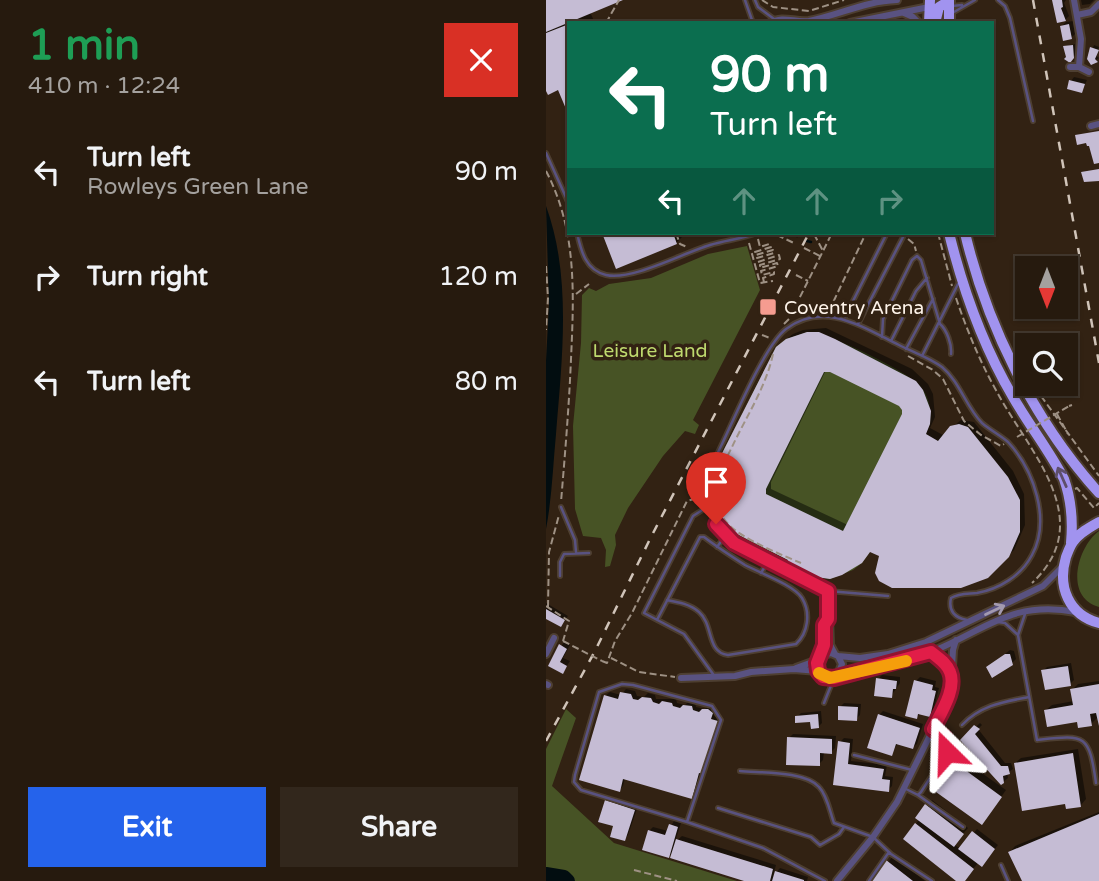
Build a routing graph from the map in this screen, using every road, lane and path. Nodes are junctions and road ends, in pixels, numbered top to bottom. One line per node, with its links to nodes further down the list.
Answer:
1 (619, 0): 16 (path)
2 (745, 0): 17 (lane)
3 (755, 0): 18 (lane)
4 (762, 0): 5 (path)
5 (844, 0)
6 (887, 0): 7 (street); 19 (street)
7 (897, 0)
8 (975, 0): 13 (lane)
9 (998, 0): 29 (lane)
10 (1074, 0): 15 (street)
11 (939, 3): 13 (lane); 14 (street); 22 (highway); 23 (highway); 24 (highway)
12 (1099, 4): 15 (street)
13 (962, 5): 25 (lane)
14 (902, 13): 20 (street); 21 (street)
15 (1077, 15): 26 (street)
16 (607, 21)
17 (752, 21)
18 (772, 21)
19 (807, 21)
20 (860, 21)
21 (917, 21)
22 (930, 21)
23 (935, 21)
24 (948, 21)
25 (950, 21)
26 (1079, 67): 27 (street); 28 (street)
27 (1070, 68)
28 (1089, 72)
29 (1033, 121)
30 (1099, 124): 31 (street)
31 (1091, 126)
32 (546, 153): 34 (lane)
33 (546, 171): 35 (path)
34 (567, 200)
35 (567, 228)
36 (568, 235): 64 (path)
37 (578, 235): 39 (lane)
38 (677, 235): 51 (path)
39 (749, 235)
40 (777, 235): 50 (path)
41 (816, 235): 53 (path)
42 (831, 235): 53 (path)
43 (865, 235): 66 (path)
44 (886, 235): 67 (lane)
45 (950, 235): 59 (highway)
46 (966, 235): 92 (highway)
47 (903, 237): 54 (path); 69 (lane)
48 (758, 239): 61 (path)
49 (749, 243): 61 (path)
50 (796, 244)
51 (688, 248)
52 (804, 248): 55 (path)
53 (823, 251): 55 (path)
54 (917, 256): 58 (lane); 74 (lane)
55 (821, 257): 62 (path)
56 (546, 266): 71 (path)
57 (796, 275): 62 (path)
58 (927, 278): 65 (lane); 76 (lane)
59 (961, 278): 68 (lane); 101 (highway, one-way to 59)
60 (773, 281): 61 (path)
61 (764, 282)
62 (808, 282): 70 (path)
63 (589, 284): 64 (path)
64 (574, 295): 98 (path)
65 (933, 299): 68 (lane); 78 (lane)
66 (826, 316): 67 (lane); 79 (lane)
67 (844, 318): 69 (lane)
68 (940, 324): 82 (lane); 83 (lane)
69 (858, 325): 74 (lane)
70 (779, 328)
71 (546, 330)
72 (775, 333): 75 (path)
73 (762, 335): 75 (path)
74 (882, 337): 76 (lane)
75 (770, 338): 79 (path)
76 (891, 341): 78 (lane)
77 (777, 346): 81 (path)
78 (906, 349): 83 (lane)
79 (768, 352): 81 (path); 94 (lane)
80 (902, 353): 89 (path)
81 (773, 354): 95 (path)
82 (951, 354)
83 (922, 356): 89 (lane)
84 (1041, 396): 87 (path)
85 (1070, 406): 86 (path, bridge)
86 (1057, 414): 87 (path); 88 (path, bridge)
87 (1068, 436): 90 (path)
88 (1017, 437)
89 (1008, 443): 119 (lane)
90 (1099, 476)
91 (1077, 488): 96 (path)
92 (1099, 492)
93 (1057, 494): 110 (path)
94 (706, 496): 95 (path); 97 (lane); 128 (path)
95 (715, 496): 106 (path)
96 (1099, 503)
97 (708, 506): 100 (lane); 118 (lane)
98 (561, 507): 103 (lane); 114 (path)
99 (1099, 522): 101 (highway)
100 (725, 536): 102 (lane); 105 (lane)
101 (1071, 543): 107 (highway)
102 (716, 547): 108 (lane); 113 (lane)
103 (576, 552): 104 (lane); 109 (lane)
104 (589, 553)
105 (768, 560): 108 (lane); 111 (lane)
106 (801, 564)
107 (1065, 564): 116 (highway); 119 (street, one-way to 107)
108 (761, 573): 113 (lane)
109 (560, 576)
110 (1023, 590)
111 (828, 591): 112 (lane); 117 (street)
112 (888, 596)
113 (667, 600): 118 (lane)
114 (547, 606): 128 (path, bridge)
115 (1030, 609): 116 (street); 120 (street); 122 (lane)
116 (1076, 612): 121 (highway)
117 (828, 619): 127 (street); 129 (street)
118 (657, 620): 134 (lane)
119 (972, 621): 127 (street)
120 (996, 621): 122 (lane); 124 (street)
121 (1099, 624)
122 (1018, 635): 136 (lane)
123 (554, 638): 126 (street)
124 (956, 640): 125 (street); 132 (street)
125 (931, 652): 132 (street); 133 (street)
126 (546, 654)
127 (837, 655): 129 (street); 133 (street)
128 (610, 657): 135 (path)
129 (819, 657): 130 (street); 131 (street)
130 (794, 669): 131 (street); 134 (street)
131 (818, 671): 133 (street)
132 (951, 673): 139 (street)
133 (836, 676): 137 (lane)
134 (714, 677): 135 (street)
135 (681, 678)
136 (1029, 697): 138 (lane); 143 (lane)
137 (824, 703)
138 (962, 724)
139 (933, 729): 141 (street); 145 (lane)
140 (855, 755): 141 (lane)
141 (912, 770): 144 (street)
142 (740, 771): 148 (lane)
143 (1096, 783)
144 (904, 788): 145 (lane); 150 (street)
145 (918, 795): 149 (lane)
146 (719, 808): 148 (lane)
147 (687, 822): 147 (lane); 155 (lane)
148 (844, 827): 150 (lane)
149 (963, 827)
150 (873, 837): 151 (lane); 156 (street)
151 (889, 852): 157 (lane); 158 (lane)
152 (1001, 865): 159 (lane)
153 (634, 870): 154 (path)
154 (677, 881)
155 (825, 881)
156 (837, 881)
157 (869, 881)
158 (932, 881)
159 (1008, 881)

